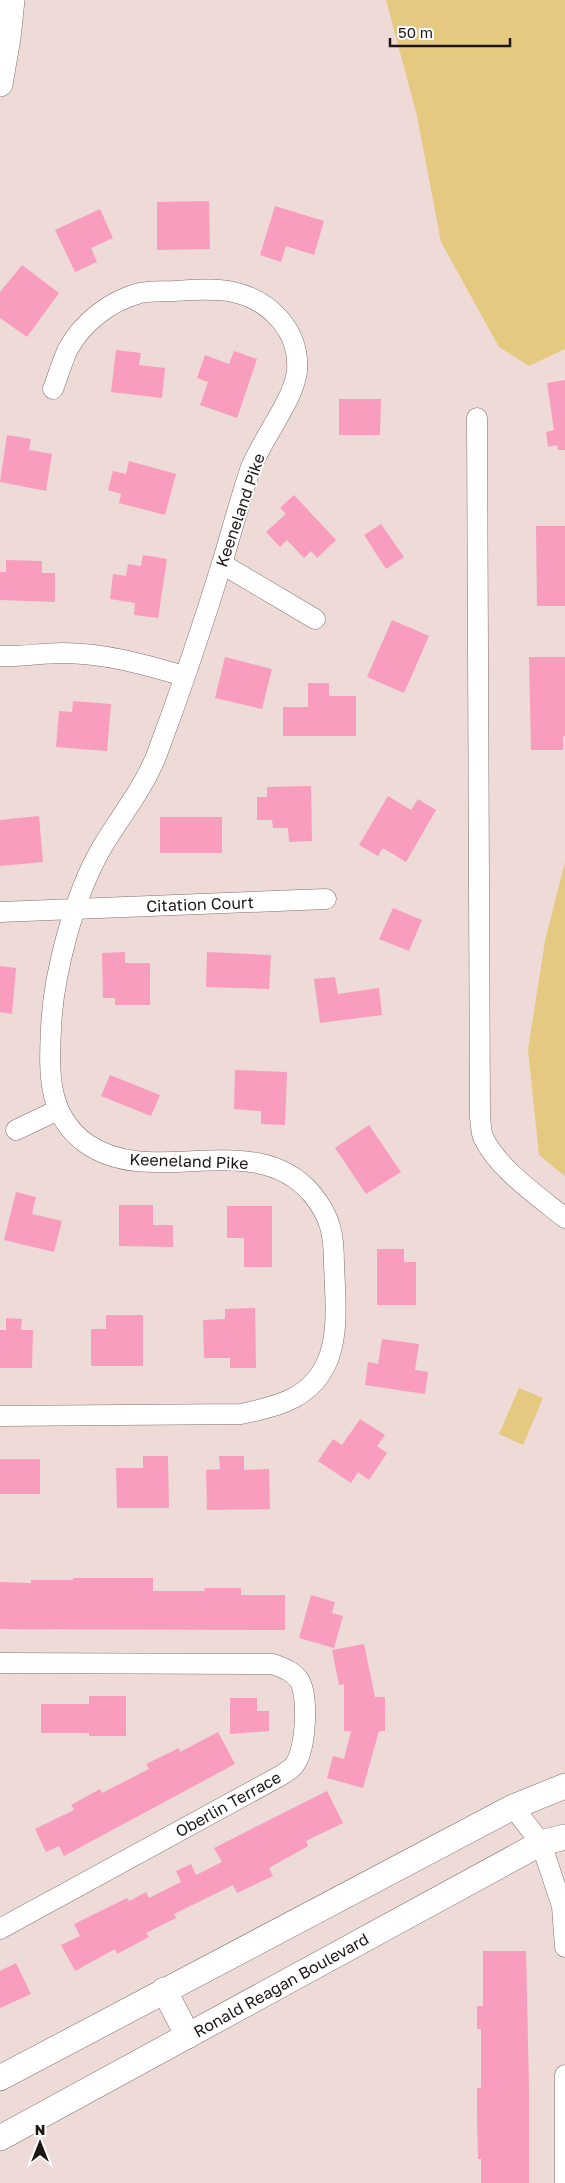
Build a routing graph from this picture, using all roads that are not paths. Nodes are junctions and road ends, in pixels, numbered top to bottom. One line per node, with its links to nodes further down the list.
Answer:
1 (12, 0): 2 (main road)
2 (0, 84)
3 (53, 389): 5 (street, Keeneland Pike)
4 (477, 418): 14 (street)
5 (222, 564): 6 (street); 8 (street, Keeneland Pike)
6 (315, 619)
7 (0, 656): 8 (street)
8 (184, 676): 10 (street, Keeneland Pike)
9 (326, 899): 10 (street, Citation Court)
10 (76, 909): 11 (street); 12 (street, Keeneland Pike)
11 (0, 912)
12 (58, 1110): 13 (street); 15 (street, Keeneland Pike)
13 (16, 1130)
14 (565, 1218)
15 (0, 1416)
16 (0, 1663): 21 (street, Oberlin Terrace)
17 (565, 1786): 18 (main road)
18 (513, 1807): 20 (street); 23 (main road)
19 (565, 1836): 20 (main road, Ronald Reagan Boulevard)
20 (541, 1843): 22 (street); 24 (main road, Ronald Reagan Boulevard)
21 (0, 1929)
22 (565, 1947)
23 (164, 1990): 24 (main road); 26 (main road)
24 (188, 2036): 27 (main road, Ronald Reagan Boulevard)
25 (565, 2075): 28 (street)
26 (0, 2078)
27 (0, 2138)
28 (565, 2183)

